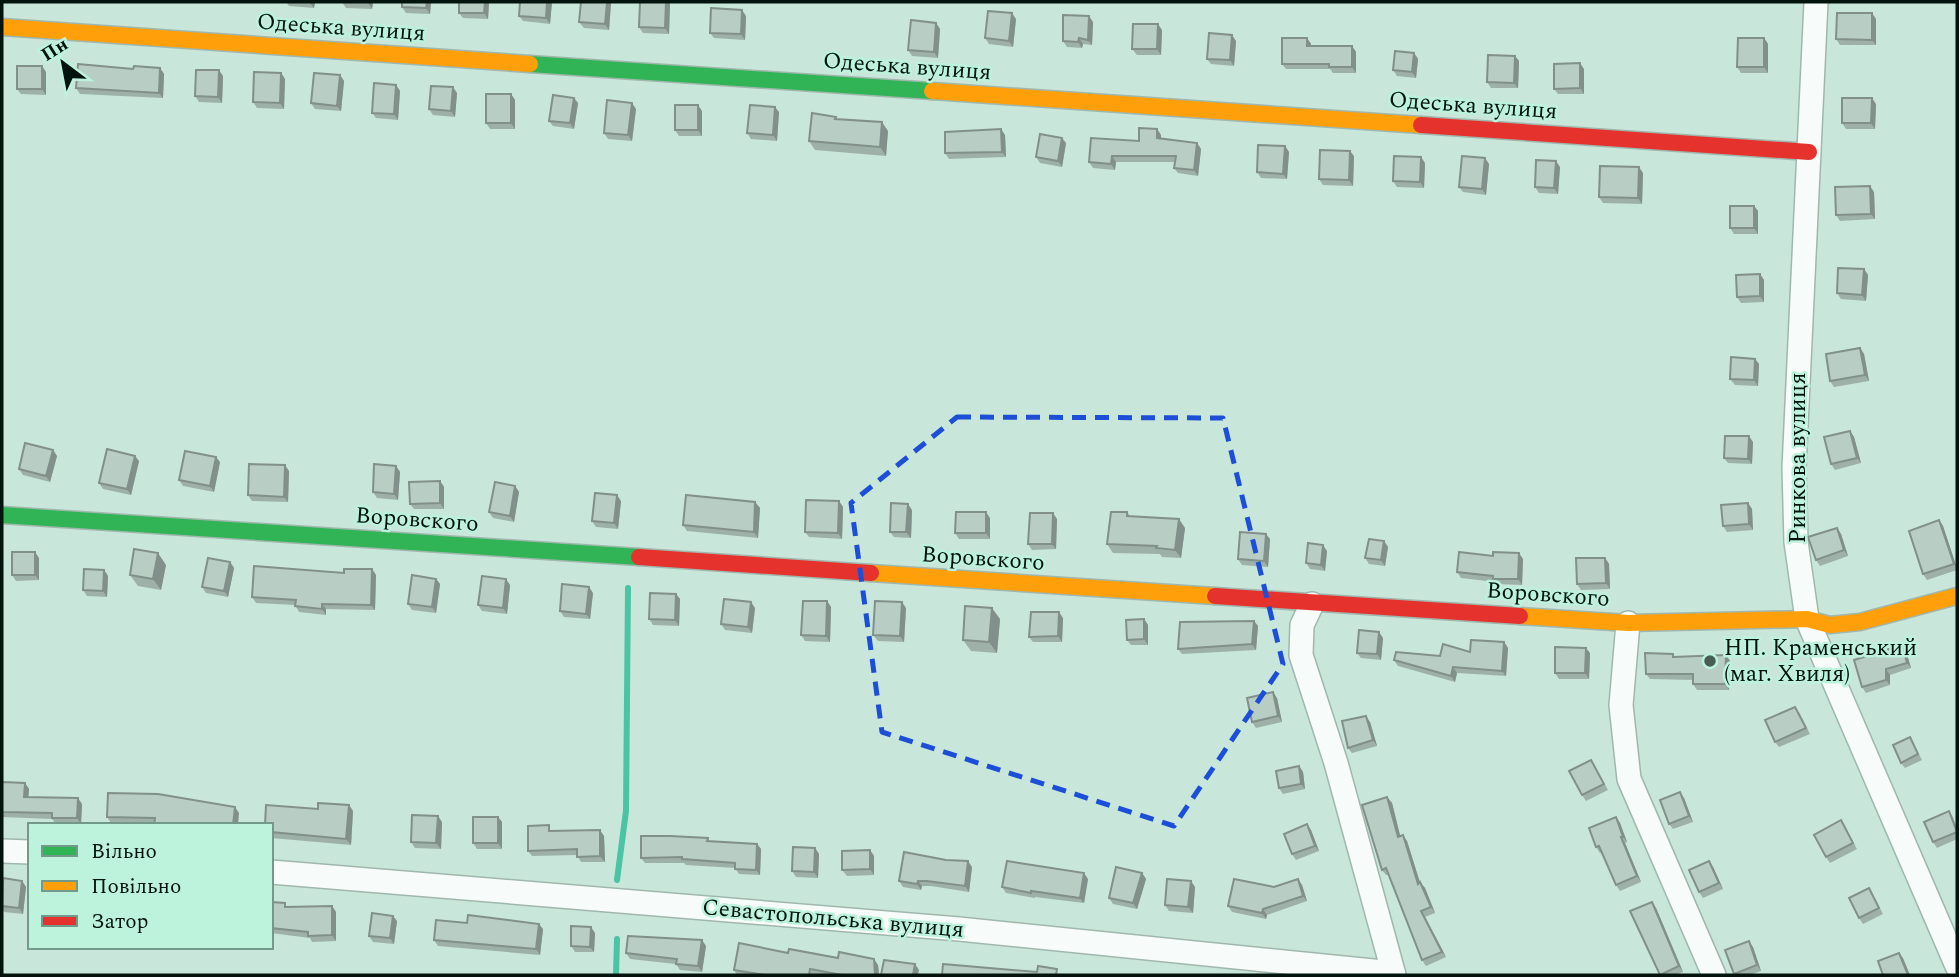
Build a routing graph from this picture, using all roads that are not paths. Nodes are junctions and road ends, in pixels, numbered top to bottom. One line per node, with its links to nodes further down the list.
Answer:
1 (1815, 2): 3 (street, Ринкова вулиця)
2 (2, 27): 3 (street, Одеська вулиця)
3 (1809, 152): 7 (street, Ринкова вулиця)
4 (2, 515): 6 (street, Воровского)
5 (1957, 596): 7 (street, Воровского)
6 (1312, 604): 8 (street, Воровского); 13 (street)
7 (1807, 619): 8 (street, Воровского); 12 (street, Ринкова вулиця)
8 (1628, 623): 14 (street)
9 (2, 850): 10 (street)
10 (28, 852)
11 (273, 872): 13 (street, Севастопольська вулиця)
12 (1957, 966)
13 (1394, 974)
14 (1714, 975)

